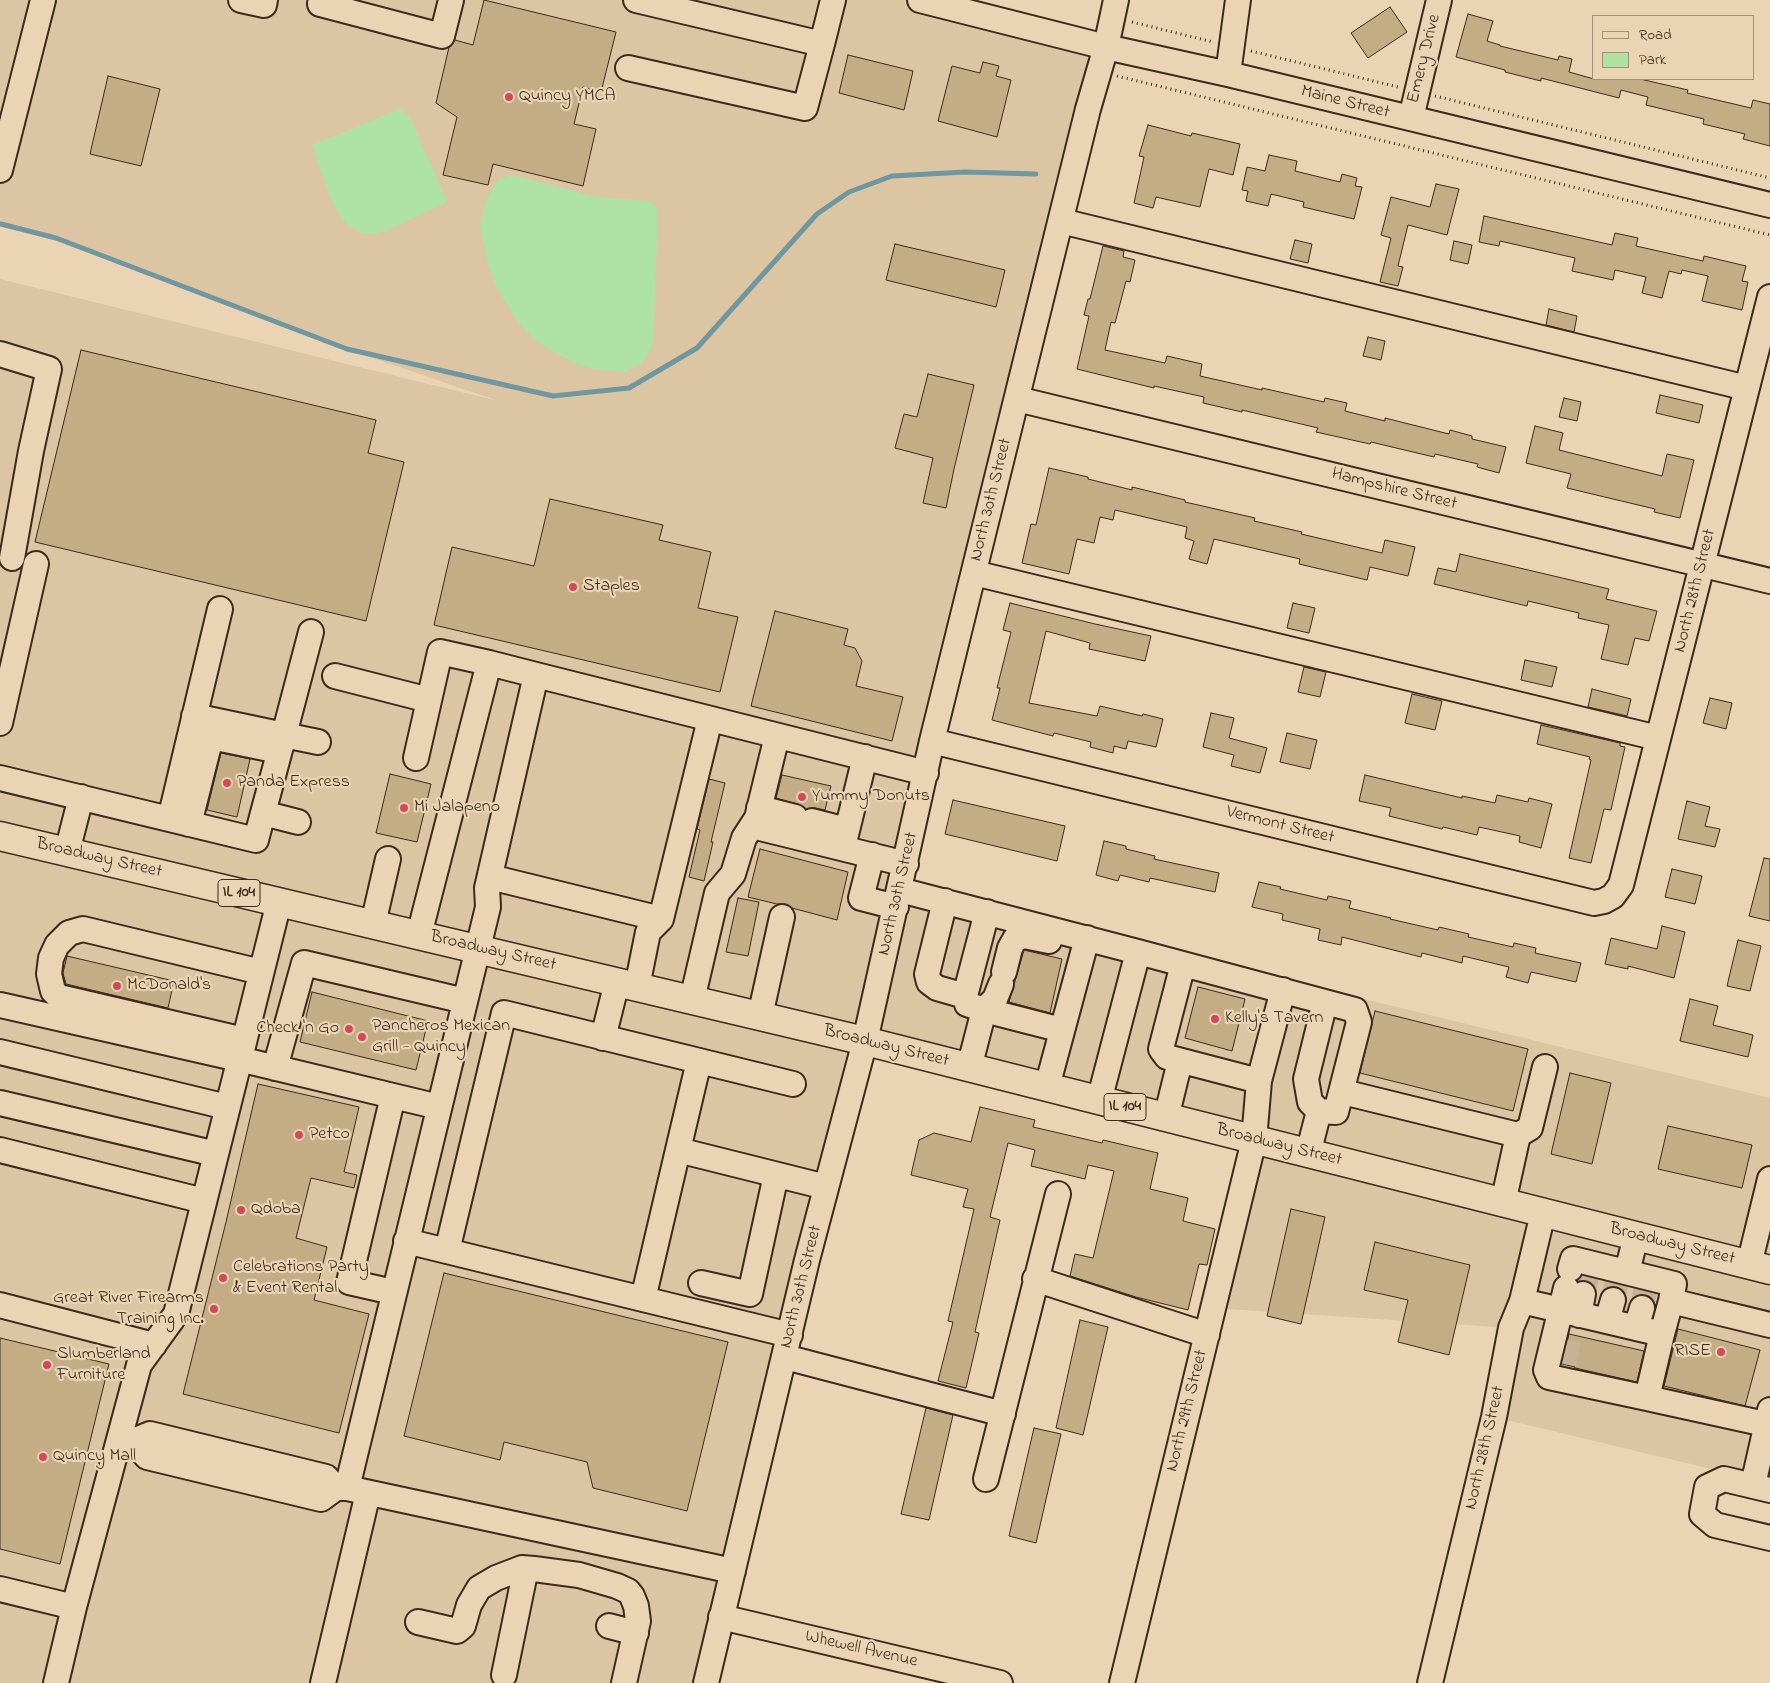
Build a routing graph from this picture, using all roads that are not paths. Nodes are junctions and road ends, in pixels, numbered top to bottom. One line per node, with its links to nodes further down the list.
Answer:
1 (42, 0): 17 (street)
2 (241, 0): 3 (street)
3 (265, 0)
4 (321, 0): 5 (street)
5 (451, 0)
6 (636, 0): 12 (street)
7 (833, 0): 12 (street)
8 (920, 0): 13 (street, Maine Street)
9 (1238, 0): 15 (street)
10 (1439, 0): 16 (street, Emery Drive)
11 (1114, 9): 13 (street, North 30th Street)
12 (822, 44): 14 (street)
13 (1106, 47): 15 (street, Maine Street); 19 (street, North 30th Street)
14 (628, 68)
15 (1228, 74): 16 (street, Maine Street)
16 (1411, 118): 18 (street, Maine Street)
17 (0, 170)
18 (1770, 205)
19 (1061, 221): 22 (street); 23 (street, North 30th Street)
20 (1770, 296): 22 (street, North 28th Street)
21 (0, 354): 24 (street)
22 (1747, 388): 26 (street, North 28th Street)
23 (1017, 399): 26 (street, Hampshire Street); 27 (street, North 30th Street)
24 (12, 558)
25 (36, 564): 34 (street)
26 (1702, 564): 28 (street, Hampshire Street); 40 (street, North 28th Street)
27 (974, 573): 40 (street); 41 (street, North 30th Street)
28 (1770, 581)
29 (220, 609): 36 (street)
30 (311, 632): 43 (street)
31 (489, 663): 33 (street); 35 (street); 68 (street)
32 (334, 676): 35 (street)
33 (536, 676): 37 (street); 59 (street)
34 (5, 684): 38 (street)
35 (429, 700): 45 (street)
36 (194, 716): 43 (street); 51 (street)
37 (710, 718): 39 (street); 66 (street)
38 (0, 723)
39 (777, 736): 44 (street); 50 (street)
40 (1658, 738): 60 (street, North 28th Street)
41 (932, 741): 46 (street, North 30th Street); 60 (street, Vermont Street)
42 (318, 742): 43 (street)
43 (282, 743): 49 (street); 51 (street)
44 (865, 757): 46 (street); 54 (street)
45 (416, 758)
46 (926, 772): 58 (street, North 30th Street)
47 (0, 778): 48 (street)
48 (81, 797): 51 (street); 55 (street)
49 (263, 813): 51 (street); 52 (street)
50 (756, 817): 54 (street); 54 (street); 77 (street)
51 (180, 821)
52 (298, 822)
53 (0, 836): 55 (main road, Broadway Street / IL 104)
54 (845, 839): 56 (street)
55 (67, 852): 63 (main road, Broadway Street / IL 104)
56 (872, 855): 58 (street); 61 (street)
57 (388, 859): 67 (street)
58 (906, 864): 61 (street, North 30th Street)
59 (490, 877): 66 (street); 70 (street)
60 (1621, 885)
61 (898, 898): 62 (street); 85 (street, North 30th Street)
62 (945, 901): 64 (street); 76 (street)
63 (278, 902): 67 (main road, Broadway Street / IL 104); 73 (street)
64 (987, 912): 69 (street); 76 (street)
65 (782, 917): 82 (street)
66 (661, 919): 74 (street)
67 (373, 924): 68 (main road, Broadway Street / IL 104)
68 (419, 935): 70 (main road, Broadway Street / IL 104)
69 (1077, 936): 71 (street); 81 (street); 83 (street)
70 (478, 948): 74 (main road, Broadway Street / IL 104); 78 (street)
71 (1138, 952): 72 (street); 98 (street)
72 (1183, 964): 75 (street); 89 (street)
73 (261, 972): 86 (street); 86 (street)
74 (627, 984): 77 (main road, Broadway Street / IL 104); 84 (street)
75 (1283, 990): 79 (street); 93 (street, North 29th Street)
76 (965, 996): 81 (street)
77 (692, 1000): 82 (main road, Broadway Street / IL 104)
78 (465, 1001): 91 (street); 101 (street)
79 (1325, 1002): 96 (street); 102 (street)
80 (0, 1005): 86 (street)
81 (984, 1010): 83 (street); 92 (street)
82 (760, 1016): 85 (main road, Broadway Street / IL 104)
83 (1062, 1030): 95 (street)
84 (604, 1038): 88 (street); 119 (street)
85 (865, 1041): 92 (main road, Broadway Street / IL 104); 112 (street, North 30th Street)
86 (242, 1050): 91 (street); 100 (street)
87 (0, 1052): 100 (street)
88 (699, 1061): 94 (street); 107 (street)
89 (1180, 1061): 93 (street); 103 (street)
90 (1545, 1067): 104 (street)
91 (275, 1068): 97 (street)
92 (969, 1068): 95 (main road, Broadway Street / IL 104)
93 (1259, 1081): 105 (street, North 29th Street)
94 (793, 1084)
95 (1047, 1088): 98 (main road, Broadway Street / IL 104)
96 (1343, 1092): 102 (street); 104 (street)
97 (393, 1096): 101 (street); 123 (street)
98 (1099, 1101): 103 (main road, Broadway Street / IL 104)
99 (0, 1103): 108 (street)
100 (227, 1107): 108 (street)
101 (439, 1108): 118 (street)
102 (1319, 1111): 109 (street)
103 (1166, 1118): 105 (main road, Broadway Street / IL 104)
104 (1518, 1134): 115 (street)
105 (1254, 1140): 109 (main road, Broadway Street / IL 104); 132 (street, North 29th Street)
106 (0, 1150): 114 (street)
107 (678, 1150): 110 (street); 126 (street)
108 (216, 1154): 114 (street)
109 (1308, 1154): 115 (main road, Broadway Street / IL 104)
110 (776, 1175): 112 (street); 122 (street)
111 (1770, 1179): 120 (street)
112 (826, 1188): 134 (street, North 30th Street)
113 (1058, 1194): 121 (street)
114 (204, 1201): 133 (street)
115 (1503, 1203): 116 (main road, Broadway Street / IL 104)
116 (1543, 1213): 117 (main road, Broadway Street / IL 104); 127 (street, North 28th Street)
117 (1636, 1236): 120 (main road, Broadway Street / IL 104); 124 (street)
118 (406, 1240): 119 (street); 123 (street)
119 (447, 1251): 126 (street)
120 (1759, 1268)
121 (1035, 1279): 132 (street); 136 (street)
122 (701, 1283)
123 (394, 1292): 141 (street)
124 (1628, 1294): 125 (street); 125 (street); 128 (street); 131 (street)
125 (1576, 1296): 127 (street); 135 (street)
126 (643, 1299): 134 (street)
127 (1522, 1301): 158 (street, North 28th Street)
128 (1671, 1301): 130 (street); 131 (street)
129 (0, 1305): 133 (street)
130 (1770, 1325)
131 (1662, 1334): 135 (street)
132 (1207, 1335): 157 (street, North 29th Street)
133 (154, 1344): 138 (street)
134 (787, 1346): 136 (street); 144 (street, North 30th Street)
135 (1647, 1398): 137 (street)
136 (1003, 1414): 139 (street)
137 (1769, 1420): 140 (street)
138 (126, 1440): 141 (street); 146 (street)
139 (986, 1479)
140 (1762, 1488): 142 (street)
141 (350, 1490): 144 (street); 153 (street)
142 (1770, 1538)
143 (522, 1568): 148 (street); 150 (street); 151 (street)
144 (733, 1571): 147 (street, North 30th Street)
145 (0, 1590): 146 (street)
146 (74, 1607): 152 (street)
147 (722, 1617): 155 (street, North 30th Street); 156 (street, Whewell Avenue)
148 (418, 1622)
149 (610, 1626): 150 (street)
150 (636, 1633): 154 (street)
151 (503, 1679)
152 (56, 1683)
153 (323, 1683)
154 (624, 1683)
155 (706, 1683)
156 (1000, 1683)
157 (1122, 1683)
158 (1430, 1683)

